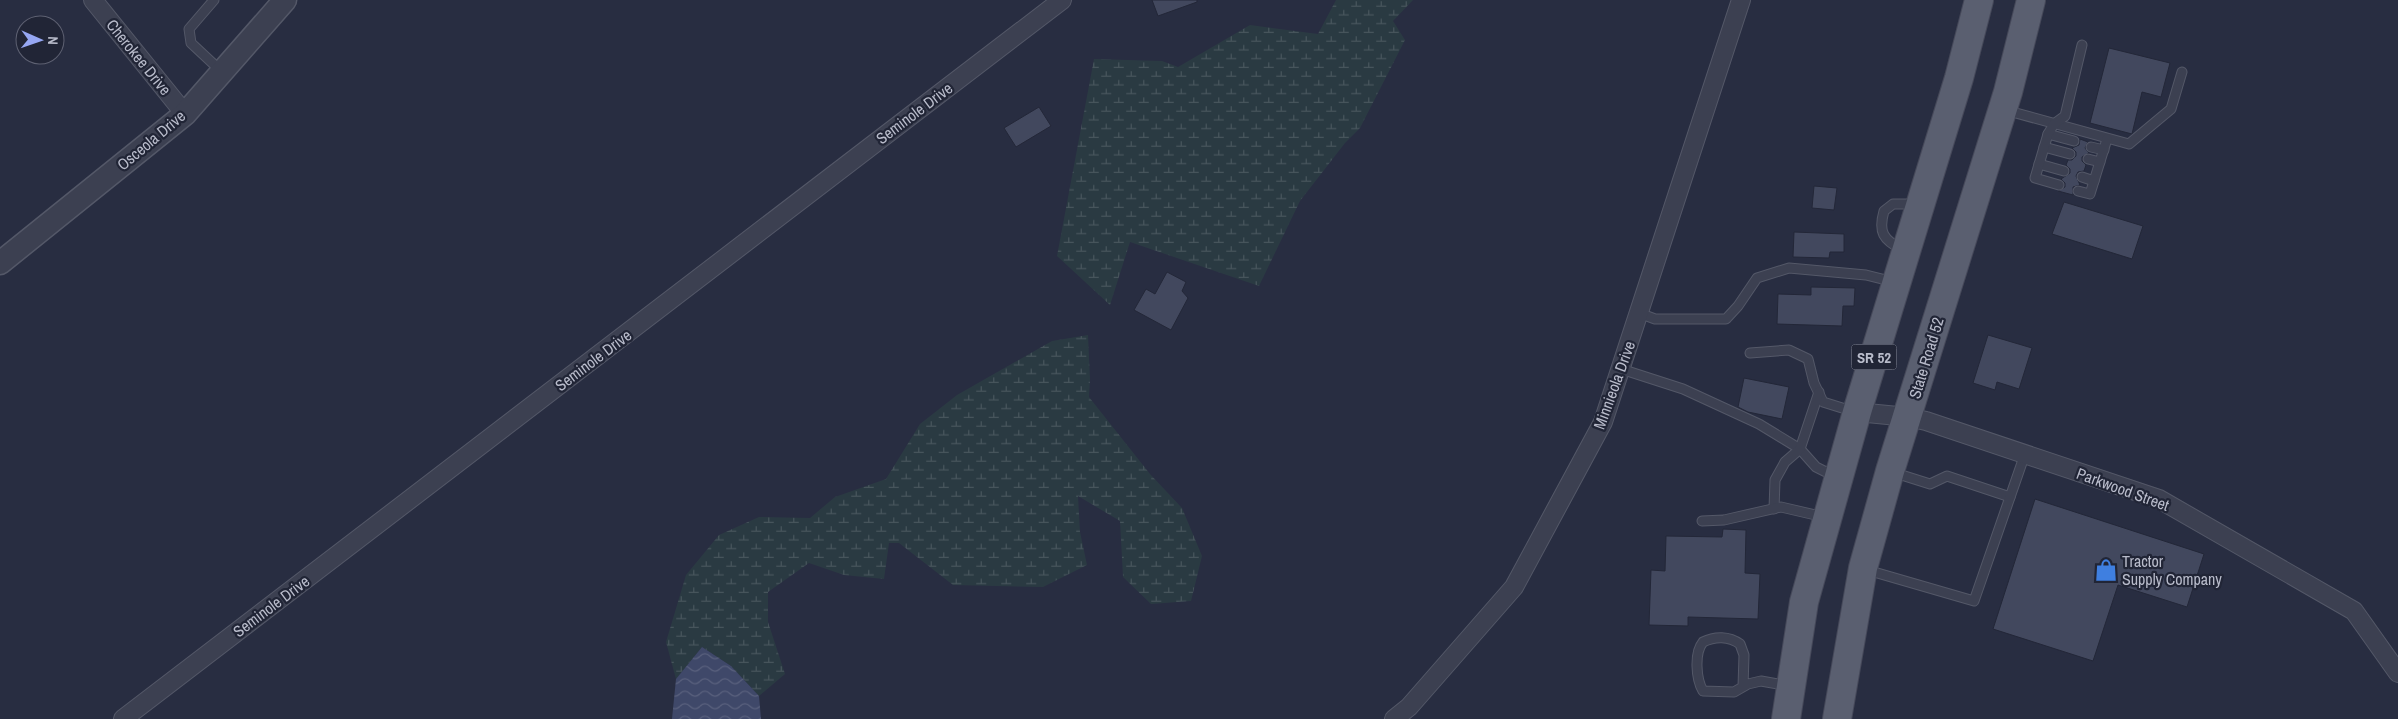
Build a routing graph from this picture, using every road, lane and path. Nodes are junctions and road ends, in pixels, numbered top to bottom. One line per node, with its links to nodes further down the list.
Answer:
1 (93, 0): 12 (street, Cherokee Drive)
2 (214, 0): 9 (lane)
3 (285, 0): 9 (street, Osceola Drive)
4 (1062, 0): 49 (street, Seminole Drive)
5 (1741, 0): 31 (street, Minnieola Drive)
6 (1979, 0): 30 (main road, SR 52)
7 (2031, 0): 11 (main road, State Road 52)
8 (2082, 45): 13 (lane)
9 (222, 72): 12 (street, Osceola Drive)
10 (2182, 72): 15 (lane)
11 (2002, 109): 13 (lane); 36 (main road, State Road 52)
12 (185, 114): 29 (street, Osceola Drive)
13 (2054, 124): 14 (lane); 15 (lane)
14 (2048, 134): 16 (lane); 17 (lane)
15 (2107, 139): 19 (lane)
16 (2074, 142)
17 (2044, 147): 20 (lane); 23 (lane)
18 (2091, 147): 19 (lane)
19 (2104, 150): 22 (lane)
20 (2070, 154)
21 (2088, 159): 22 (lane)
22 (2100, 162): 26 (lane)
23 (2039, 164): 24 (lane); 27 (lane)
24 (2064, 172)
25 (2082, 177): 26 (lane)
26 (2094, 180): 28 (lane)
27 (2060, 185)
28 (2078, 191)
29 (0, 263)
30 (1896, 282): 31 (lane); 35 (main road, SR 52)
31 (1639, 312): 33 (street, Minnieola Drive)
32 (1750, 352): 34 (lane)
33 (1620, 368): 37 (lane); 50 (street, Minnieola Drive)
34 (1818, 392): 35 (lane); 37 (lane)
35 (1857, 412): 36 (street, Parkwood Street); 40 (main road, SR 52)
36 (1908, 417): 38 (street, Parkwood Street); 39 (main road, State Road 52)
37 (1800, 449): 40 (lane); 42 (lane)
38 (2025, 454): 41 (lane); 46 (street, Parkwood Street)
39 (1890, 471): 41 (lane); 45 (main road, State Road 52)
40 (1838, 478): 43 (main road, SR 52)
41 (2010, 497): 45 (lane)
42 (1774, 509): 43 (lane); 44 (lane)
43 (1828, 518): 48 (main road, SR 52)
44 (1702, 521)
45 (1862, 568): 52 (main road, State Road 52)
46 (2398, 673)
47 (1743, 687): 47 (lane); 48 (lane)
48 (1791, 687): 51 (main road, SR 52)
49 (123, 719)
50 (1394, 719)
51 (1786, 719)
52 (1837, 719)

